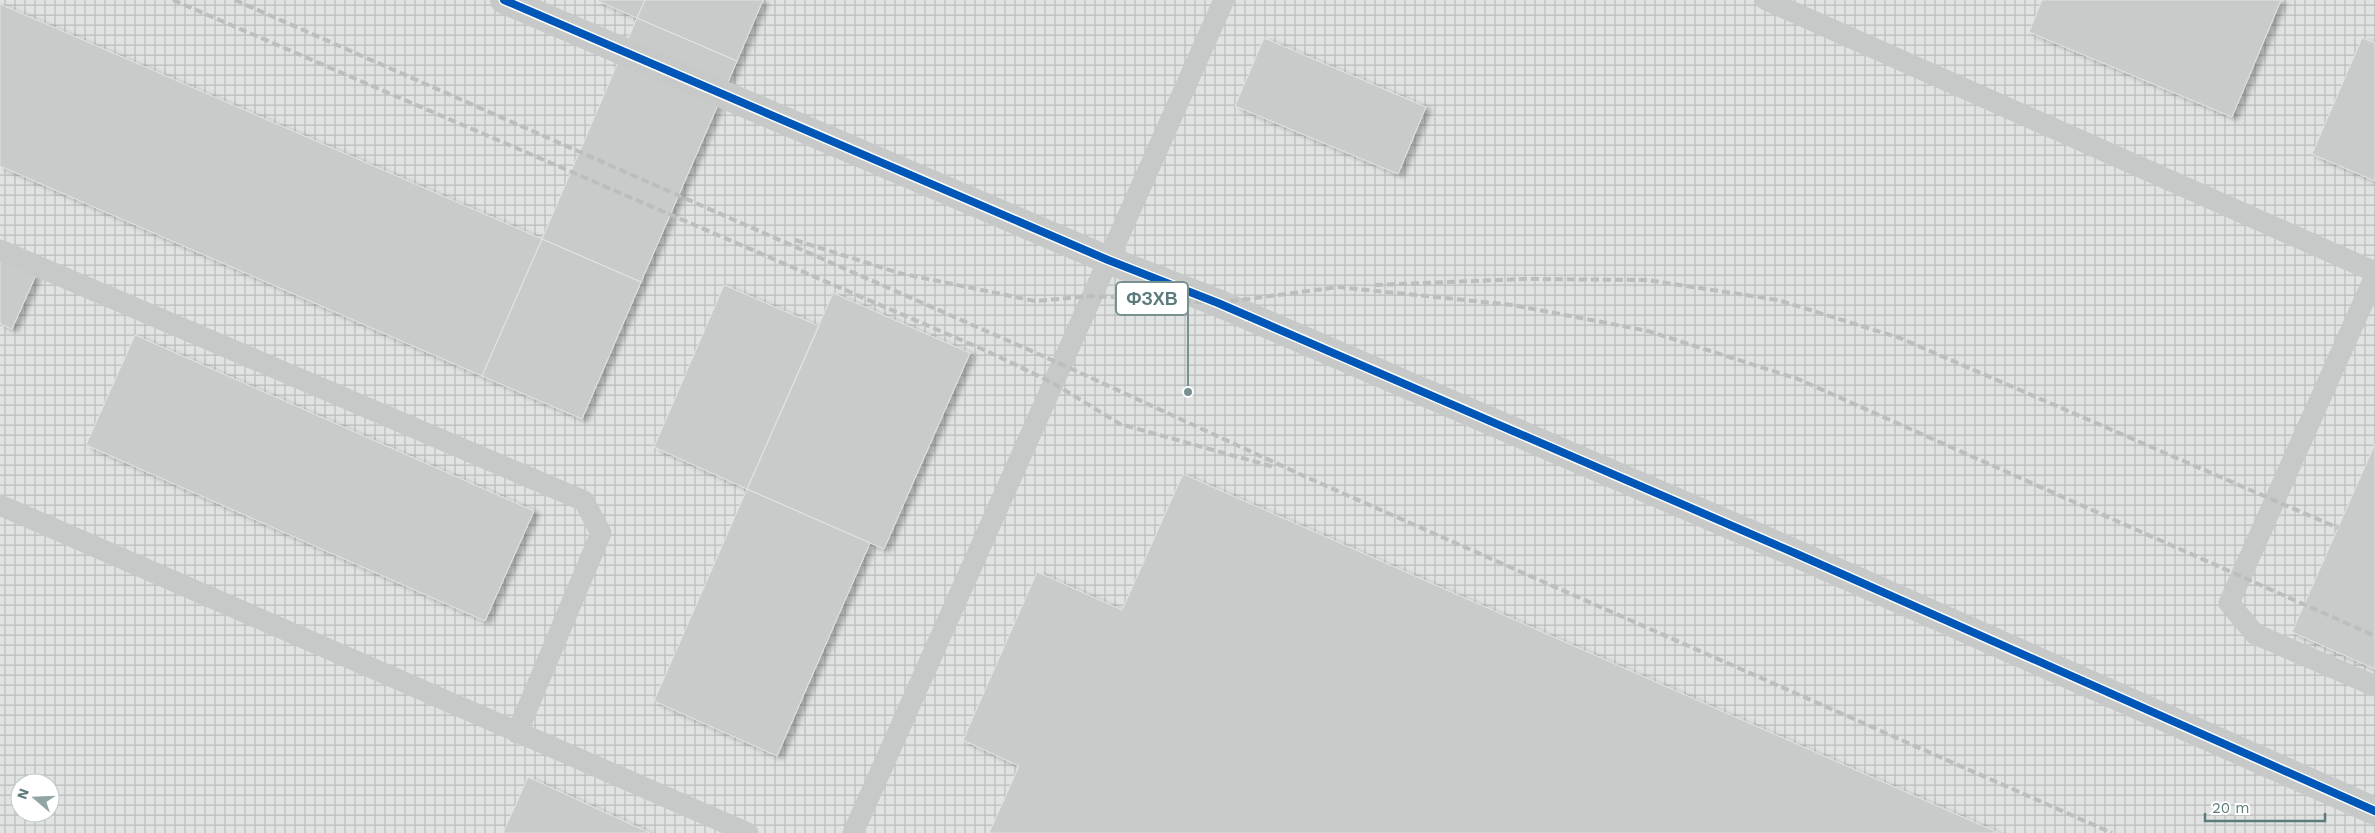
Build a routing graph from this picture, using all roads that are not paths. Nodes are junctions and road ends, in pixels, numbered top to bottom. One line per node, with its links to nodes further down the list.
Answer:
1 (504, 0): 5 (street)
2 (1224, 0): 5 (lane)
3 (1766, 0): 6 (lane)
4 (0, 250): 9 (lane)
5 (1108, 260): 10 (street); 12 (lane)
6 (2375, 274): 8 (lane)
7 (0, 505): 9 (lane)
8 (2375, 686)
9 (516, 733): 11 (lane)
10 (2375, 811)
11 (748, 833)
12 (853, 833)

